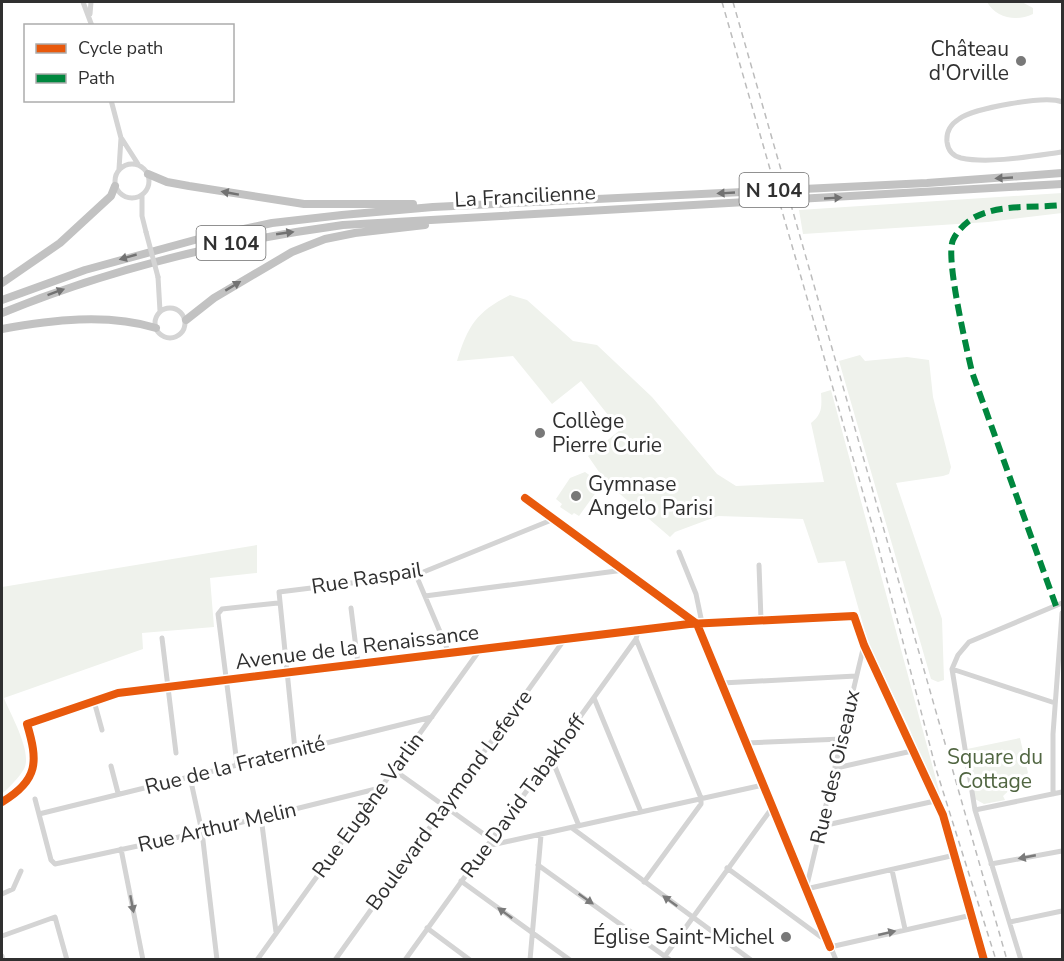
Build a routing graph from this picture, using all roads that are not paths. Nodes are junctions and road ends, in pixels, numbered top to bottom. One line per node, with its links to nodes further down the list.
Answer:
1 (83, 2): 3 (street)
2 (91, 2): 3 (street)
3 (90, 15): 4 (street)
4 (92, 24)
5 (112, 102): 7 (street)
6 (1062, 102): 8 (street)
7 (121, 138): 9 (street); 10 (street)
8 (1062, 152)
9 (140, 165): 10 (street); 12 (street)
10 (118, 170): 14 (street)
11 (1062, 173): 17 (highway, La Francilienne / N 104, one-way to 17)
12 (148, 174): 15 (street); 17 (highway, one-way to 12)
13 (1062, 184): 18 (highway, La Francilienne / N 104, one-way to 13)
14 (115, 186): 16 (street); 21 (highway)
15 (142, 195): 16 (street); 19 (street)
16 (132, 199): 19 (street)
17 (433, 207): 22 (highway, La Francilienne / N 104, one-way to 22)
18 (471, 218): 25 (highway, La Francilienne / N 104, one-way to 18); 26 (highway, one-way to 18)
19 (146, 232): 20 (street, bridge)
20 (158, 277): 23 (street); 24 (street)
21 (2, 283)
22 (2, 300)
23 (171, 308): 24 (street); 26 (street)
24 (160, 312): 27 (street)
25 (2, 313)
26 (186, 320): 27 (street)
27 (156, 328): 28 (highway)
28 (2, 329)
29 (525, 498): 30 (street)
30 (554, 519): 33 (street); 34 (street, Rue Raspail)
31 (679, 552): 41 (street)
32 (759, 565): 40 (street)
33 (624, 570): 35 (street); 41 (street)
34 (416, 575): 35 (street); 36 (street, Rue Raspail)
35 (425, 596): 48 (street)
36 (278, 603): 52 (street); 54 (street)
37 (1062, 603): 51 (street)
38 (351, 608): 49 (street)
39 (1062, 613): 50 (street)
40 (761, 620): 41 (street, Avenue de la Renaissance); 46 (street, Avenue de la Renaissance)
41 (699, 624): 42 (street, Avenue de la Renaissance); 55 (street)
42 (638, 631): 44 (street, Rue David Tabakhoff); 45 (street, Avenue de la Renaissance)
43 (162, 638): 56 (street)
44 (636, 639): 57 (street, Rue David Tabakhoff); 80 (street)
45 (564, 640): 47 (street, Avenue de la Renaissance); 84 (street, Boulevard Raymond Lefevre)
46 (864, 645): 53 (street, Rue des Oiseaux); 67 (street)
47 (479, 651): 48 (street, Avenue de la Renaissance); 60 (street, Rue Eugène Varlin)
48 (449, 653): 49 (street, Avenue de la Renaissance)
49 (358, 664): 52 (street, Avenue de la Renaissance)
50 (1061, 668): 59 (street)
51 (952, 669): 59 (street); 86 (street)
52 (287, 673): 54 (street, Avenue de la Renaissance); 66 (street)
53 (856, 676): 55 (street); 64 (street, Rue des Oiseaux)
54 (226, 680): 56 (street, Avenue de la Renaissance); 70 (street)
55 (722, 683): 65 (street)
56 (168, 687): 58 (street, Avenue de la Renaissance); 68 (street)
57 (594, 698): 69 (street, Rue David Tabakhoff); 87 (street)
58 (94, 701): 61 (street); 83 (street, Avenue de la Renaissance)
59 (1055, 703): 63 (street)
60 (432, 717): 66 (street, Rue de la Fraternité); 73 (street, Rue Eugène Varlin)
61 (102, 730)
62 (1062, 732): 63 (street)
63 (1053, 734): 79 (street)
64 (842, 739): 65 (street); 72 (street, Rue des Oiseaux)
65 (747, 743): 75 (street)
66 (295, 750): 70 (street, Rue de la Fraternité)
67 (912, 751): 72 (street); 82 (street)
68 (176, 753)
69 (551, 757): 90 (street); 95 (street, Rue David Tabakhoff)
70 (237, 764): 74 (street, Rue de la Fraternité)
71 (111, 766): 78 (street)
72 (836, 768): 91 (street, Rue des Oiseaux)
73 (394, 770): 76 (street, Rue Eugène Varlin); 84 (street)
74 (190, 777): 78 (street, Rue de la Fraternité); 93 (street)
75 (763, 785): 80 (street); 85 (street)
76 (380, 788): 89 (street, Rue Arthur Melin); 115 (street, Rue Eugène Varlin)
77 (1062, 792): 79 (street)
78 (118, 793): 88 (street, Rue de la Fraternité)
79 (1053, 795): 86 (street)
80 (701, 798): 87 (street); 106 (street)
81 (35, 799): 88 (street)
82 (935, 801): 91 (street); 99 (street)
83 (2, 802)
84 (443, 807): 95 (street); 125 (street, Boulevard Raymond Lefevre)
85 (772, 808): 102 (street); 107 (street)
86 (975, 810): 100 (street)
87 (641, 812): 90 (street)
88 (39, 814): 97 (street, Rue Arthur Melin)
89 (261, 817): 93 (street, Rue Arthur Melin); 115 (street)
90 (579, 826): 92 (street)
91 (822, 826): 107 (street, Rue des Oiseaux)
92 (572, 828): 94 (street); 106 (street)
93 (202, 832): 97 (street, Rue Arthur Melin); 123 (street)
94 (540, 835): 96 (street); 101 (street)
95 (492, 840): 96 (street, Rue David Tabakhoff)
96 (487, 846): 105 (street, Rue David Tabakhoff)
97 (121, 849): 122 (street, one-way to 122)
98 (1062, 851): 100 (street, one-way to 100)
99 (955, 855): 103 (street); 110 (street)
100 (991, 864): 112 (street)
101 (538, 865): 116 (street); 120 (street, one-way to 120)
102 (727, 868): 111 (street); 118 (street)
103 (892, 870): 107 (street); 114 (street)
104 (21, 871): 108 (street)
105 (462, 881): 113 (street, Rue David Tabakhoff); 116 (street, one-way to 105)
106 (644, 882): 111 (street, one-way to 106)
107 (806, 890): 118 (street)
108 (2, 894)
109 (1062, 911): 112 (street)
110 (972, 915): 114 (street); 132 (street)
111 (693, 917): 120 (street); 130 (street)
112 (1010, 922): 133 (street)
113 (427, 928): 126 (street, Rue David Tabakhoff); 127 (street)
114 (905, 929): 119 (street, one-way to 114)
115 (276, 932): 124 (street, Rue Eugène Varlin)
116 (531, 932): 128 (street); 129 (street)
117 (2, 936): 121 (street)
118 (827, 937): 119 (street)
119 (830, 946): 131 (street)
120 (668, 958)
121 (67, 960)
122 (143, 960)
123 (217, 960)
124 (257, 960)
125 (334, 960)
126 (405, 960)
127 (470, 960)
128 (530, 960)
129 (570, 960)
130 (751, 960)
131 (836, 960)
132 (984, 960)
133 (1021, 960)

